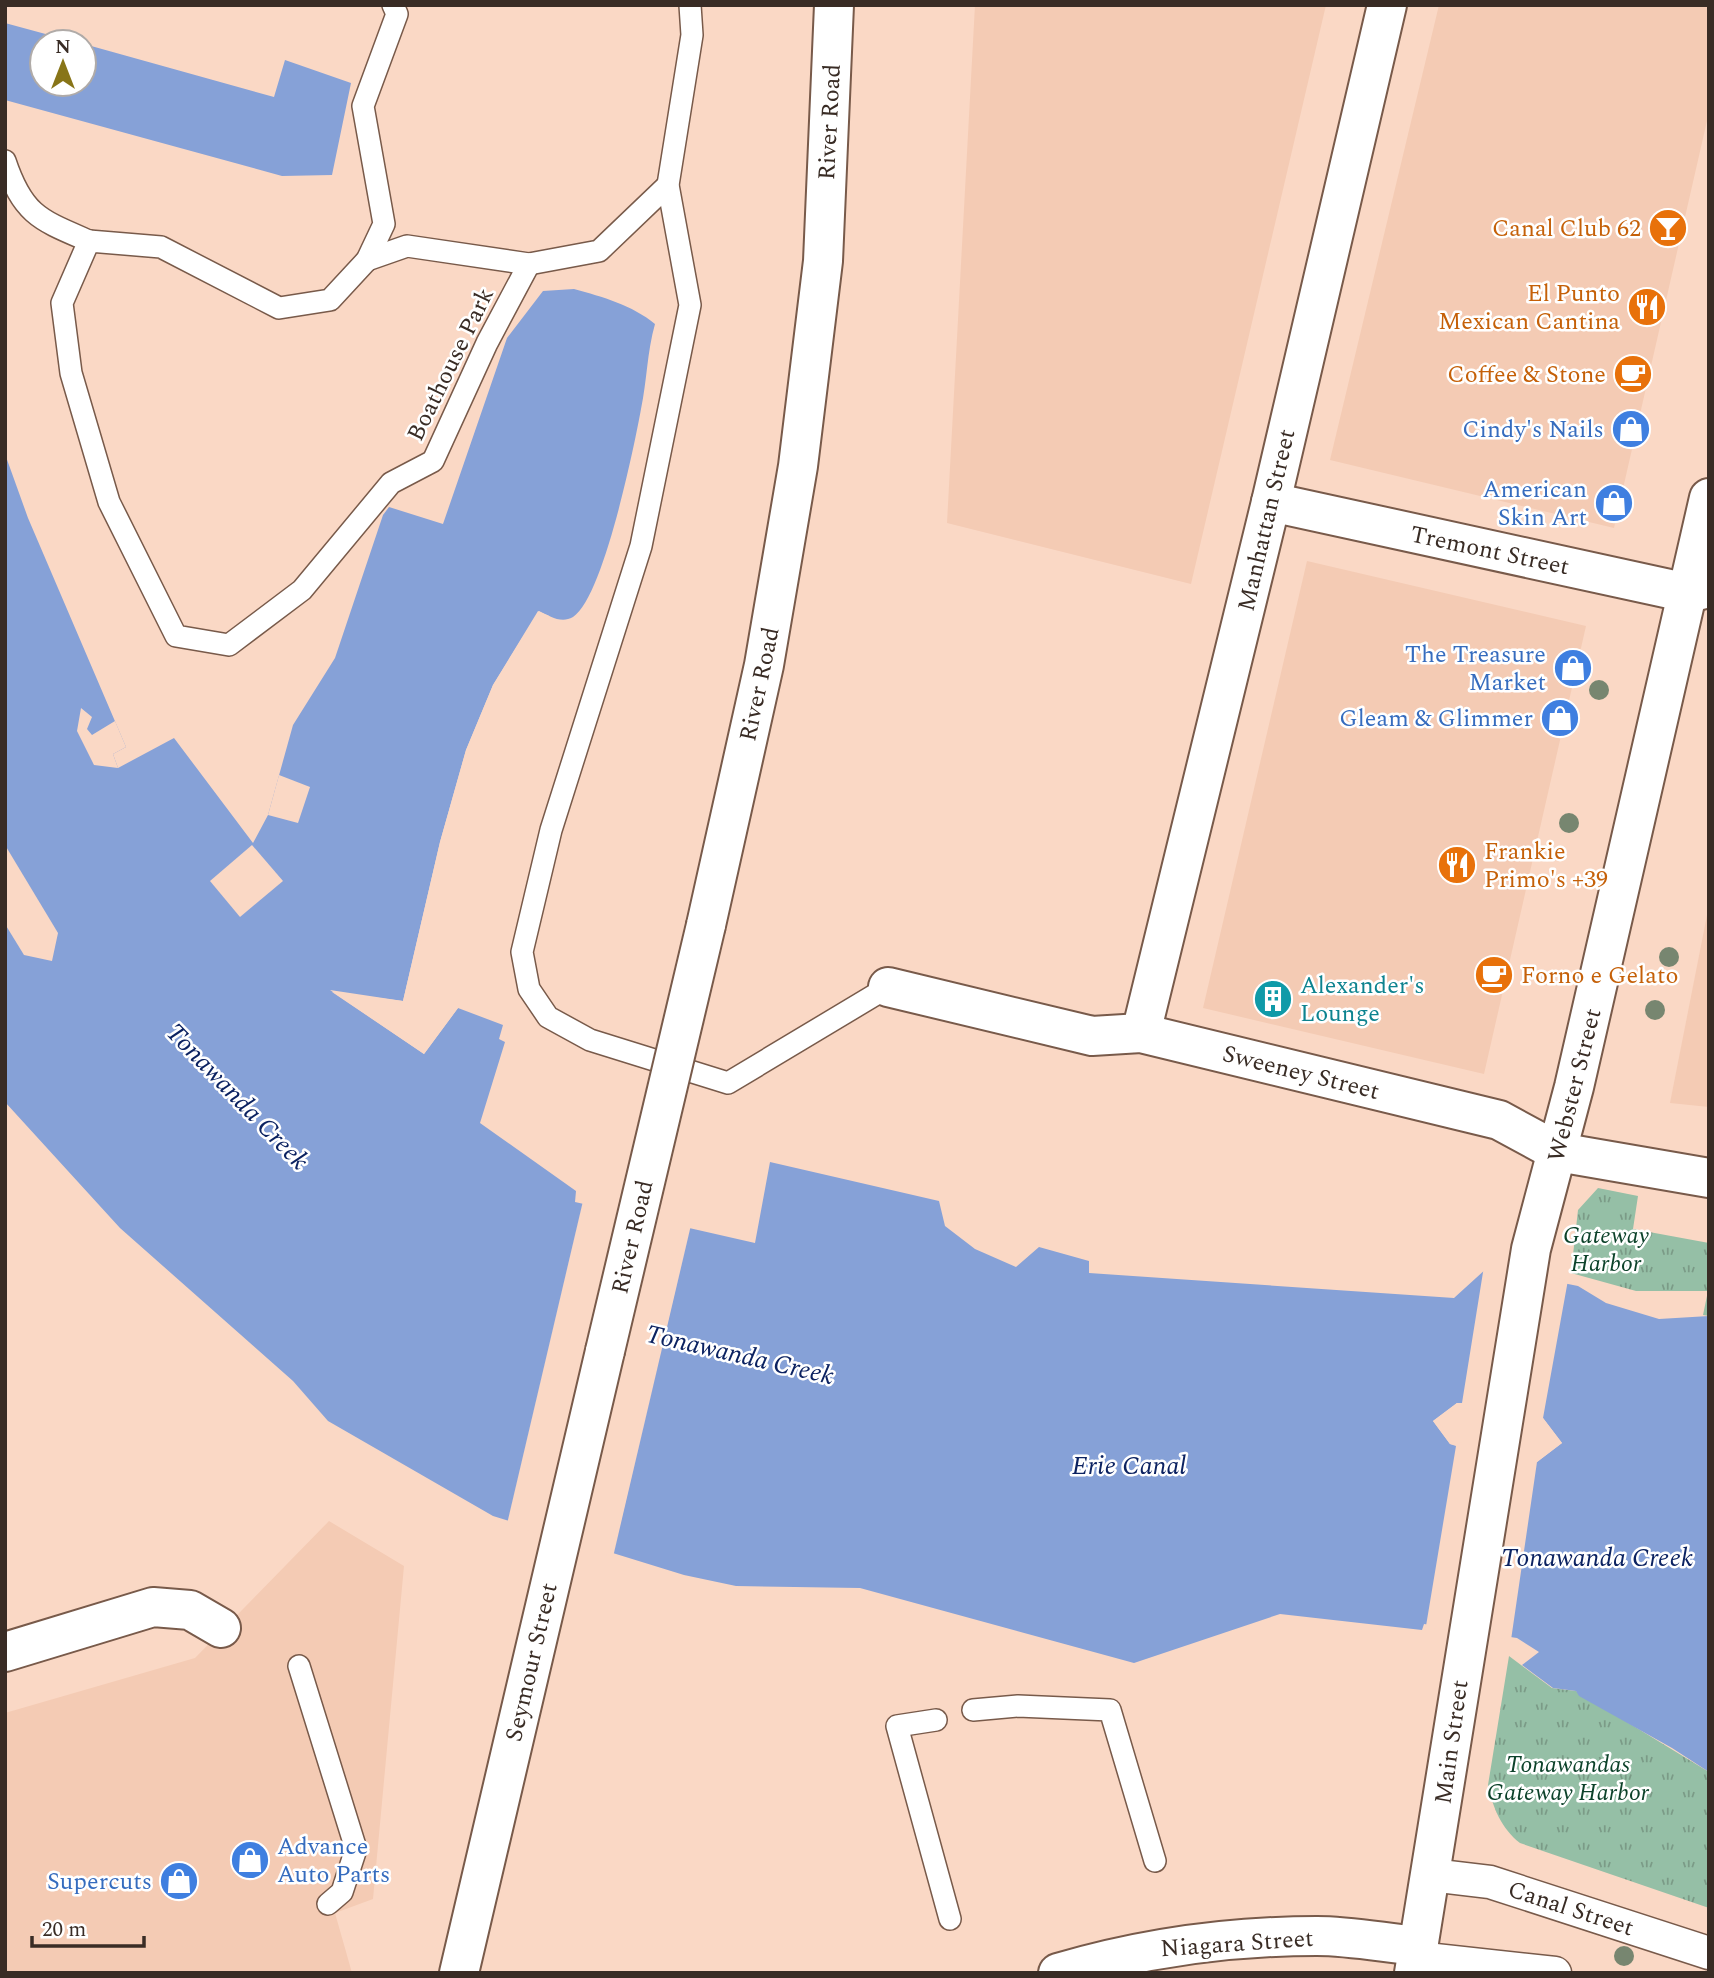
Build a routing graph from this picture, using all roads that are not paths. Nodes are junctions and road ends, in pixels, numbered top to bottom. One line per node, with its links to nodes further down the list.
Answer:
1 (393, 5): 7 (lane)
2 (690, 5): 6 (lane)
3 (834, 5): 19 (street, River Road, bridge)
4 (1387, 5): 13 (street, Manhattan Street)
5 (5, 161): 8 (lane)
6 (668, 185): 11 (lane); 15 (lane)
7 (384, 224): 9 (lane); 10 (lane)
8 (89, 242): 10 (lane); 11 (lane, Boathouse Park)
9 (407, 246): 10 (lane); 11 (lane)
10 (367, 260)
11 (529, 264)
12 (1709, 498): 14 (street, Webster Street)
13 (1271, 502): 14 (street, Tremont Street); 16 (street, Manhattan Street)
14 (1698, 591): 17 (street, Webster Street)
15 (888, 987): 16 (street, Sweeney Street)
16 (1141, 1033): 17 (street, Sweeney Street)
17 (1558, 1152): 18 (street, Sweeney Street); 20 (street, Webster Street)
18 (1709, 1178)
19 (605, 1351): 32 (street, Seymour Street)
20 (1488, 1510): 27 (street, Main Street)
21 (221, 1628): 22 (street)
22 (5, 1652)
23 (299, 1666): 28 (lane)
24 (973, 1710): 26 (lane)
25 (936, 1720): 29 (lane)
26 (1155, 1861)
27 (1431, 1875): 30 (street, Canal Street); 31 (street, Main Street)
28 (328, 1904)
29 (950, 1919)
30 (1709, 1953)
31 (1417, 1959): 33 (street, Niagara Street); 34 (street)
32 (459, 1973)
33 (1058, 1973)
34 (1555, 1973)

